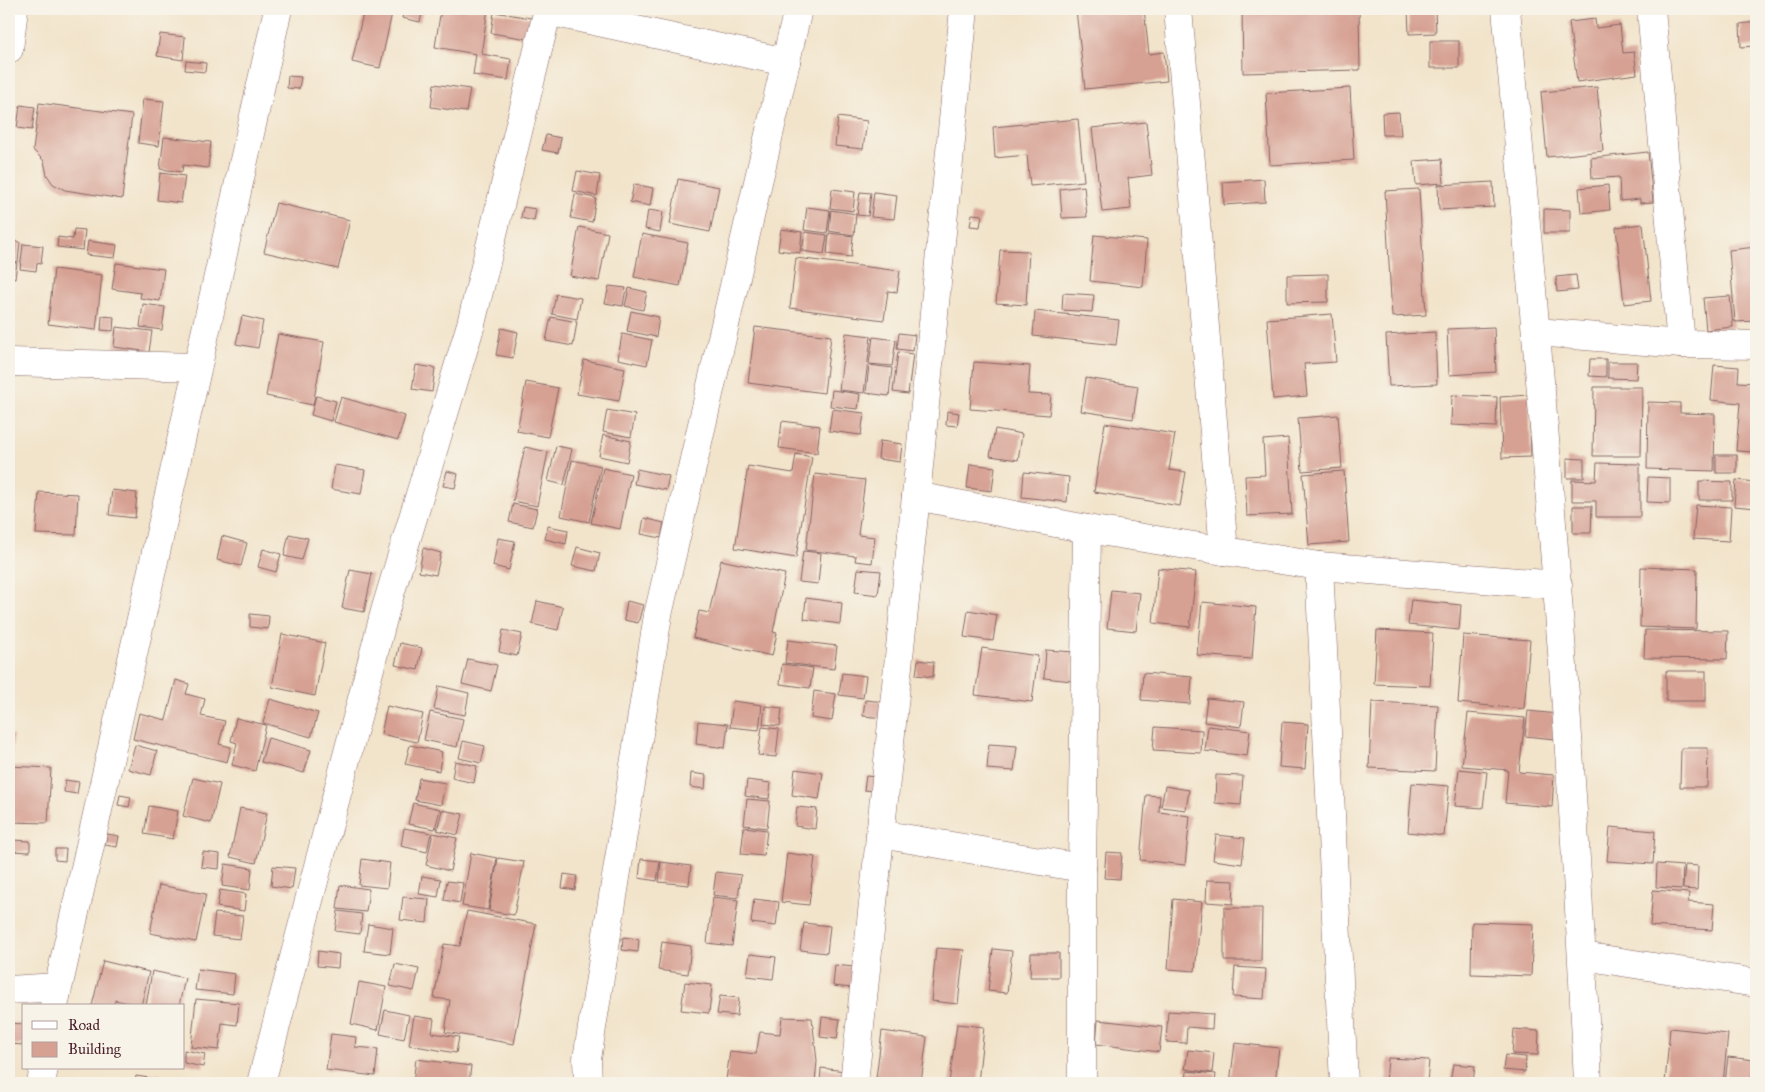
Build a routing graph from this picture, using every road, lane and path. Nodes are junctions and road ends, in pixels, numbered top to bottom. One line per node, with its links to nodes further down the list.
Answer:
1 (14, 9): 9 (street)
2 (278, 9): 15 (street)
3 (798, 9): 10 (street)
4 (964, 9): 16 (street)
5 (1178, 9): 18 (street)
6 (1506, 9): 11 (street)
7 (1651, 9): 12 (street)
8 (547, 10): 10 (street); 29 (street)
9 (9, 50)
10 (786, 62): 30 (street)
11 (1537, 332): 12 (street); 20 (street)
12 (1680, 344): 13 (street)
13 (1756, 345)
14 (9, 362): 15 (street)
15 (196, 367): 26 (street)
16 (916, 496): 17 (street); 21 (street)
17 (1087, 529): 18 (street); 22 (street)
18 (1224, 551): 19 (street)
19 (1319, 566): 20 (street); 33 (street)
20 (1558, 584): 23 (street)
21 (880, 834): 22 (street); 31 (street)
22 (1082, 868): 32 (street)
23 (1583, 956): 24 (street); 34 (street)
24 (1756, 983)
25 (9, 990): 26 (street)
26 (55, 997)
27 (44, 1070): 28 (street)
28 (41, 1083)
29 (261, 1083)
30 (588, 1083)
31 (854, 1083)
32 (1082, 1083)
33 (1344, 1083)
34 (1588, 1083)

